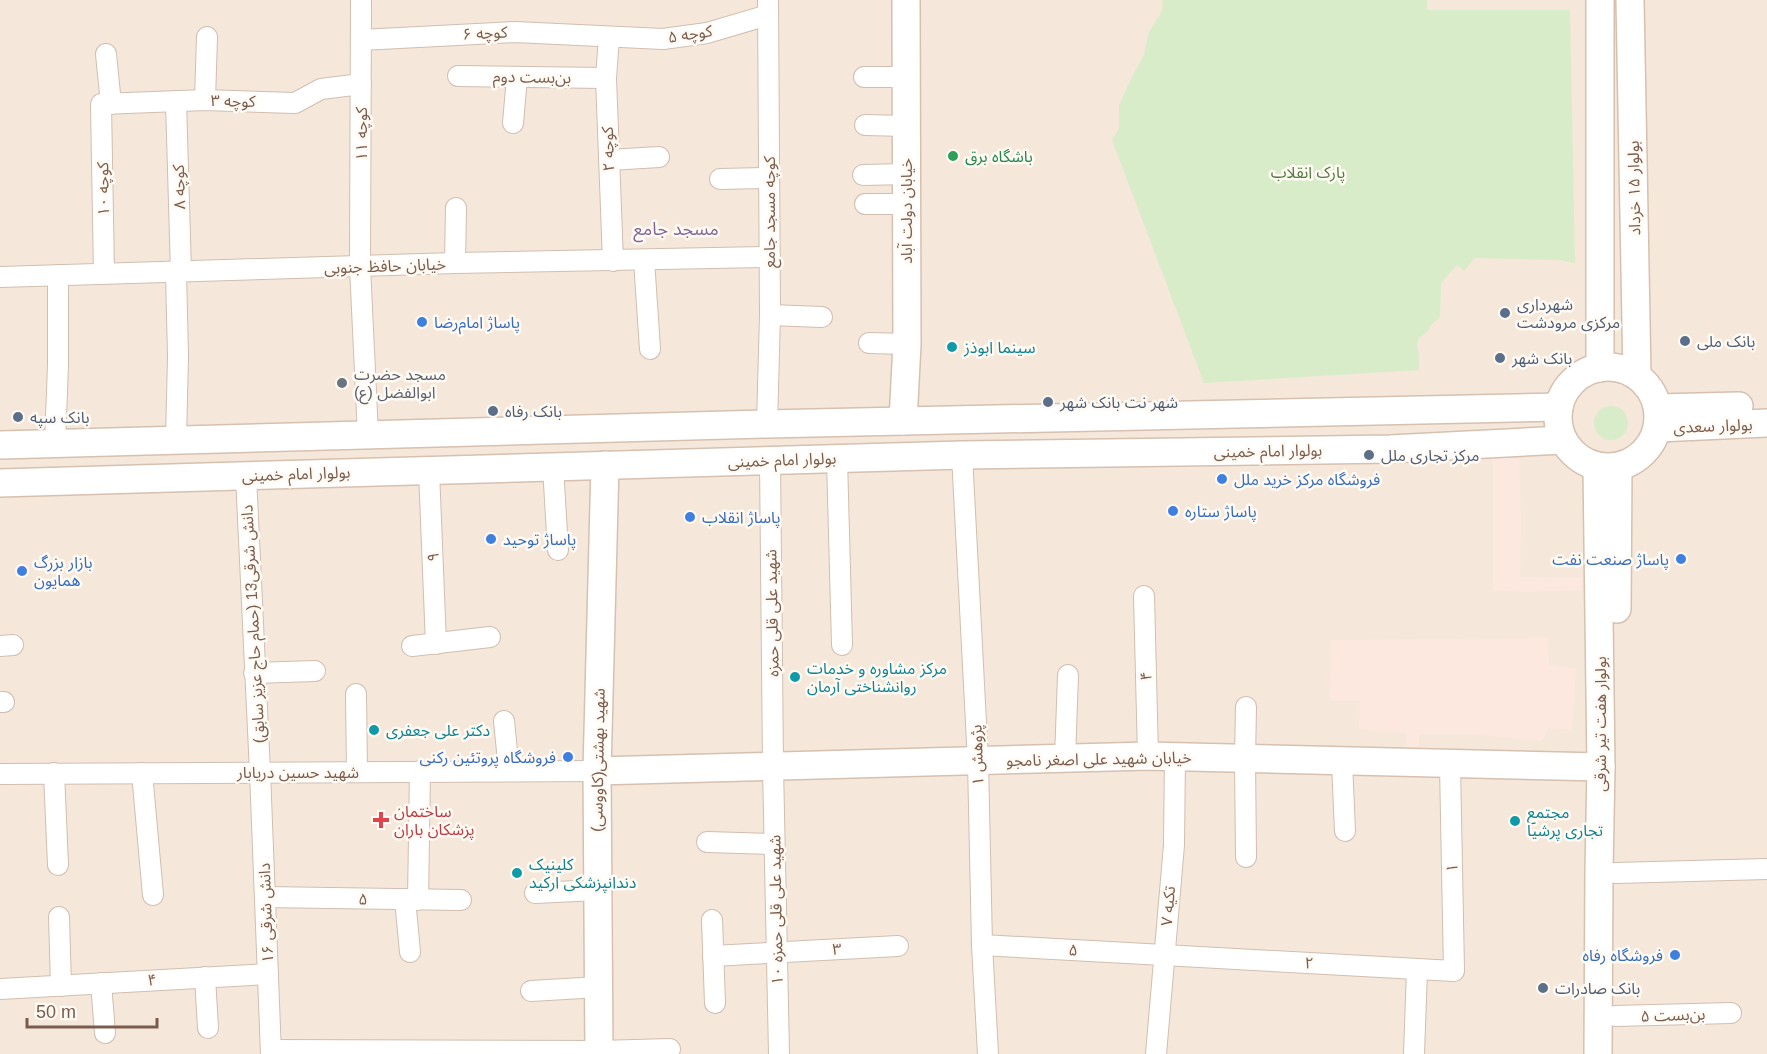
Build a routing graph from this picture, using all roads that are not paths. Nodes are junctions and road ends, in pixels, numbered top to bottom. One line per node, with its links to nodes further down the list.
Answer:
1 (361, 0): 8 (street, کوچه ۱۱)
2 (906, 0): 13 (main road, خیابان دولت آباد)
3 (1600, 0): 45 (main road, بولوار ۱۵ خرداد)
4 (1630, 0): 46 (main road, بولوار ۱۵ خرداد)
5 (768, 7): 7 (street, کوچه ۵); 26 (street, کوچه مسجد جامع)
6 (207, 37): 16 (street)
7 (609, 37): 8 (street, کوچه ۶); 14 (street, کوچه ۲)
8 (361, 40): 15 (street, کوچه ۱۱)
9 (106, 54): 18 (street)
10 (458, 76): 11 (street, بن‌بست دوم)
11 (517, 77): 14 (street, بن‌بست دوم); 19 (street)
12 (864, 77): 13 (street)
13 (906, 77): 21 (main road, خیابان دولت آباد)
14 (606, 78): 23 (street, کوچه ۲)
15 (361, 84): 16 (street, کوچه ۳); 35 (street, کوچه ۱۱)
16 (206, 100): 17 (street, کوچه ۳)
17 (176, 101): 18 (street, کوچه ۳); 36 (street, کوچه ۸)
18 (106, 104): 37 (street, کوچه ۱۰)
19 (513, 123)
20 (866, 124): 21 (street)
21 (906, 126): 24 (main road, خیابان دولت آباد)
22 (659, 157): 23 (street)
23 (609, 160): 33 (street, کوچه ۲)
24 (906, 174): 25 (street); 29 (main road, خیابان دولت آباد)
25 (863, 175)
26 (769, 178): 27 (street); 31 (street, کوچه مسجد جامع)
27 (720, 179)
28 (865, 204): 29 (street)
29 (906, 204): 43 (main road, خیابان دولت آباد)
30 (456, 208): 34 (street)
31 (770, 257): 32 (street, خیابان حافظ جنوبی); 40 (street, کوچه مسجد جامع)
32 (644, 260): 33 (street, خیابان حافظ جنوبی); 44 (street)
33 (613, 261): 34 (street, خیابان حافظ جنوبی)
34 (455, 263): 35 (street, خیابان حافظ جنوبی)
35 (360, 267): 36 (street, خیابان حافظ جنوبی); 53 (street)
36 (178, 272): 37 (street, خیابان حافظ جنوبی); 54 (street)
37 (104, 274): 38 (street, خیابان حافظ جنوبی)
38 (58, 275): 39 (street, خیابان حافظ جنوبی); 56 (street)
39 (0, 277)
40 (770, 315): 41 (street); 52 (street, کوچه مسجد جامع)
41 (822, 317)
42 (869, 343): 43 (street)
43 (907, 344): 50 (main road, خیابان دولت آباد)
44 (650, 349)
45 (1600, 368): 46 (main road); 48 (main road)
46 (1637, 376): 49 (main road)
47 (1767, 406): 49 (main road, بولوار سعدی)
48 (1559, 407): 50 (main road); 55 (main road)
49 (1658, 418): 51 (main road, بولوار سعدی); 63 (main road)
50 (903, 421): 52 (main road)
51 (1767, 423)
52 (767, 424): 53 (main road)
53 (368, 435): 54 (main road)
54 (176, 440): 56 (main road)
55 (1563, 440): 58 (main road, بولوار امام خمینی); 63 (main road)
56 (55, 443): 57 (main road)
57 (0, 445)
58 (962, 455): 59 (main road, بولوار امام خمینی); 83 (street, پژوهش ۱)
59 (837, 459): 60 (main road, بولوار امام خمینی); 71 (street)
60 (770, 461): 61 (main road, بولوار امام خمینی); 86 (street, شهید علی قلی حمزه)
61 (605, 465): 62 (main road, بولوار امام خمینی); 90 (main road, شهید بهشتی(کاووسی))
62 (554, 467): 64 (main road, بولوار امام خمینی); 67 (street)
63 (1608, 467): 87 (main road, بولوار هفت تیر شرقی); 102 (main road, بولوار هفت تیر شرقی)
64 (429, 471): 65 (main road, بولوار امام خمینی); 70 (street, ۹)
65 (246, 476): 66 (main road, بولوار امام خمینی); 74 (street, دانش شرقی13 (حمام حاج عزیز سابق))
66 (0, 483)
67 (558, 550)
68 (1144, 596): 79 (street, ۴)
69 (490, 637): 70 (street)
70 (436, 644): 72 (street)
71 (842, 645)
72 (412, 646)
73 (315, 671): 74 (street)
74 (254, 674): 91 (street, دانش شرقی13 (حمام حاج عزیز سابق))
75 (1068, 675): 81 (street)
76 (356, 694): 92 (street)
77 (1246, 707): 82 (street)
78 (504, 721): 89 (street)
79 (1148, 756): 80 (main road, خیابان شهید علی اصغر نامجو); 81 (main road, خیابان شهید علی اصغر نامجو)
80 (1175, 757): 82 (main road, خیابان شهید علی اصغر نامجو); 115 (street, تکیه ۷)
81 (1065, 759): 83 (main road, خیابان شهید علی اصغر نامجو)
82 (1245, 759): 84 (main road, خیابان شهید علی اصغر نامجو); 99 (street)
83 (978, 761): 86 (main road, خیابان شهید علی اصغر نامجو); 111 (street, پژوهش ۱)
84 (1342, 762): 85 (main road, خیابان شهید علی اصغر نامجو); 96 (street)
85 (1450, 765): 87 (main road, خیابان شهید علی اصغر نامجو); 118 (street, ۱)
86 (773, 766): 90 (main road, خیابان شهید علی اصغر نامجو); 98 (street, شهید علی قلی حمزه ۱۰)
87 (1601, 767): 138 (main road, بولوار هفت تیر شرقی)
88 (420, 771): 89 (street, شهید حسین دریابار); 92 (street, شهید حسین دریابار); 107 (street)
89 (509, 771): 90 (street, شهید حسین دریابار)
90 (597, 771): 103 (main road, شهید بهشتی(کاووسی))
91 (261, 772): 92 (street, شهید حسین دریابار); 94 (street, شهید حسین دریابار); 106 (street, دانش شرقی ۱۶)
92 (357, 772)
93 (54, 773): 94 (street, شهید حسین دریابار); 95 (street, شهید حسین دریابار); 100 (street)
94 (142, 773): 105 (street)
95 (0, 774)
96 (1345, 831)
97 (707, 842): 98 (street)
98 (774, 844): 113 (street, شهید علی قلی حمزه ۱۰)
99 (1246, 858)
100 (58, 865)
101 (1767, 869): 102 (street)
102 (1615, 873): 128 (main road, بولوار هفت تیر شرقی)
103 (598, 890): 104 (street); 123 (main road, شهید بهشتی(کاووسی))
104 (535, 893)
105 (153, 896)
106 (265, 897): 107 (street, ۵); 119 (street, دانش شرقی ۱۶)
107 (412, 900): 108 (street, ۵); 114 (street)
108 (461, 900)
109 (59, 917): 122 (street)
110 (712, 920): 116 (street)
111 (982, 945): 115 (street, ۵); 135 (street, پژوهش ۱)
112 (898, 946): 113 (street, ۳)
113 (777, 951): 116 (street, ۳); 134 (street, شهید علی قلی حمزه ۱۰)
114 (410, 952)
115 (1164, 955): 117 (street, ۲); 136 (street, تکیه ۷)
116 (713, 956): 126 (street)
117 (1416, 970): 118 (street, ۲); 137 (street)
118 (1454, 971)
119 (268, 974): 120 (street, ۴); 132 (street, دانش شرقی ۱۶)
120 (205, 977): 121 (street, ۴); 129 (street)
121 (100, 983): 122 (street, ۴); 130 (street)
122 (61, 986): 124 (street, ۴)
123 (599, 987): 125 (street); 133 (main road, شهید بهشتی(کاووسی))
124 (0, 989)
125 (531, 991)
126 (715, 1003)
127 (1731, 1013): 128 (street, بن‌بست ۵)
128 (1615, 1016): 139 (main road, بولوار هفت تیر شرقی)
129 (208, 1028)
130 (105, 1032)
131 (670, 1049): 133 (street)
132 (271, 1052): 133 (street)
133 (599, 1052)
134 (779, 1054)
135 (987, 1054)
136 (1156, 1054)
137 (1414, 1054)
138 (1598, 1054)
139 (1615, 1054)

